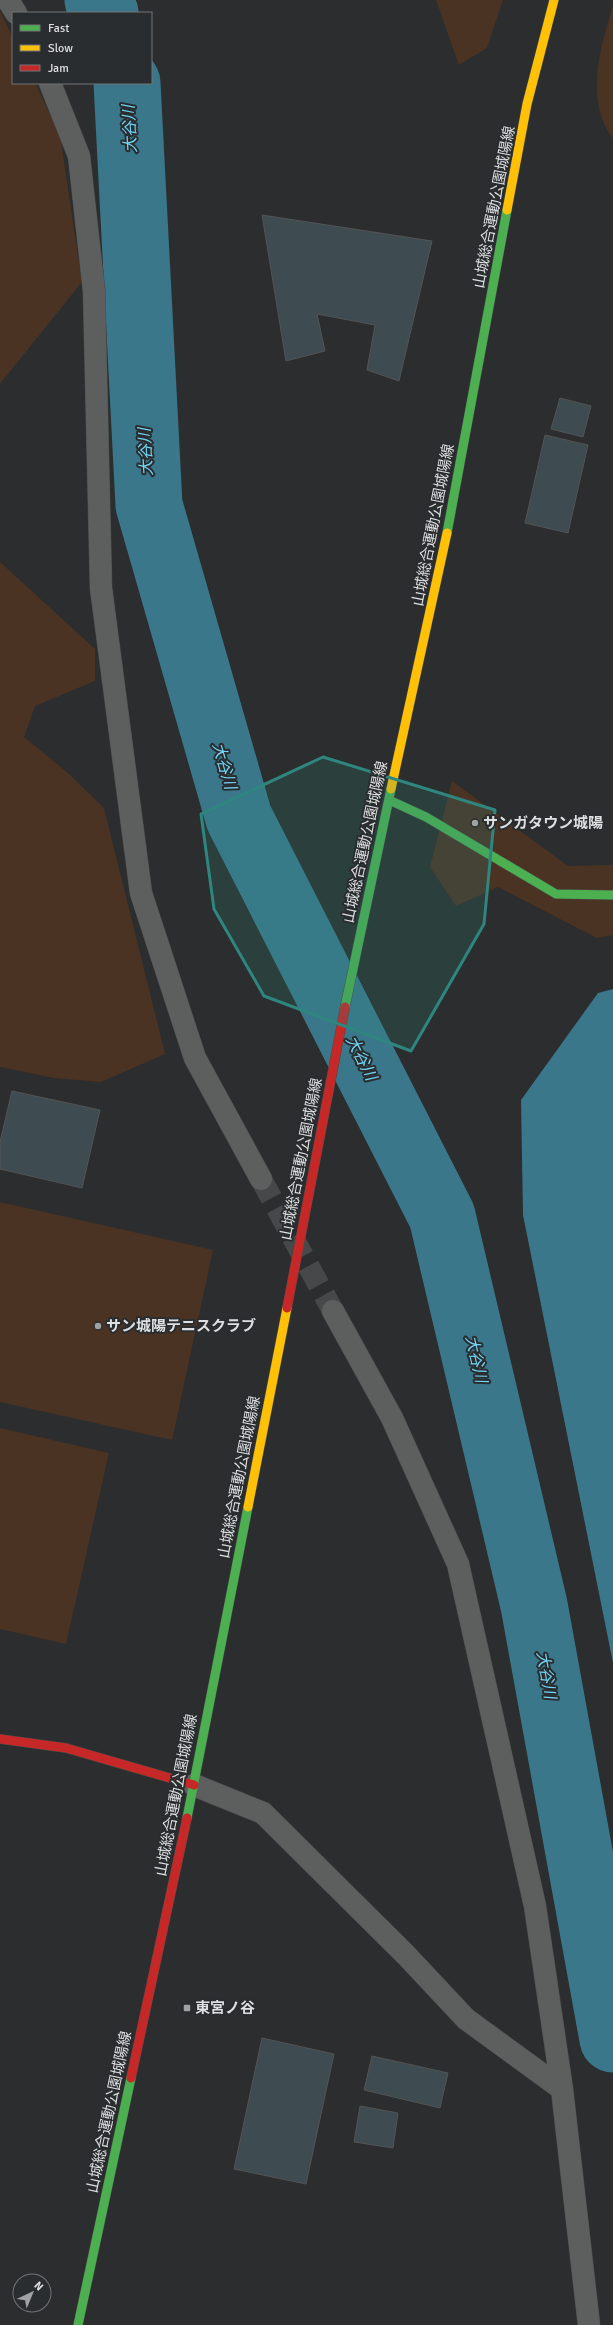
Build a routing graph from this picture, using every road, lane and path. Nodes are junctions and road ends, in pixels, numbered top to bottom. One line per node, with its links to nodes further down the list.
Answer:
1 (8, 0): 3 (street)
2 (554, 0): 5 (main road, 山城総合運動公園城陽線)
3 (15, 12)
4 (50, 84): 7 (street)
5 (389, 800): 6 (main road); 10 (main road, 山城総合運動公園城陽線)
6 (613, 895)
7 (261, 1179)
8 (333, 1311): 11 (street)
9 (0, 1740): 10 (main road)
10 (194, 1785): 11 (street); 12 (main road, 山城総合運動公園城陽線)
11 (562, 2089): 13 (street)
12 (78, 2325)
13 (589, 2325)

